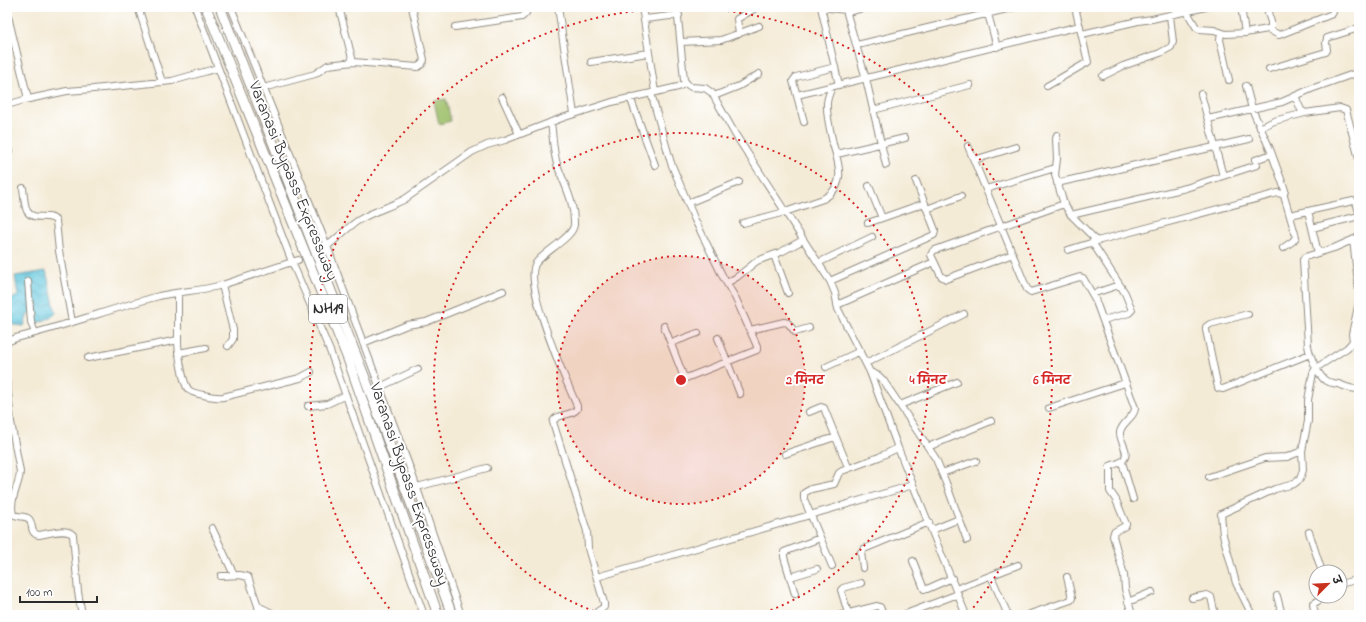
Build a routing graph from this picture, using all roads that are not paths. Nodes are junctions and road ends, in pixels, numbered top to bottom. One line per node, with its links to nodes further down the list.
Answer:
1 (138, 7): 51 (street)
2 (195, 7): 44 (street)
3 (206, 7): 234 (highway, Varanasi Bypass Expressway / NH19)
4 (220, 7): 235 (highway, Varanasi Bypass Expressway / NH19)
5 (231, 7): 58 (street)
6 (339, 7): 41 (street)
7 (414, 7): 41 (street)
8 (527, 7): 30 (street)
9 (558, 7): 71 (street)
10 (642, 7): 27 (street)
11 (677, 7): 25 (street)
12 (757, 7): 35 (street)
13 (821, 7): 21 (street); 43 (street)
14 (867, 7): 21 (street)
15 (1015, 7): 24 (street)
16 (1075, 7): 29 (street)
17 (1206, 7): 23 (street)
18 (1241, 7): 34 (street)
19 (1275, 7): 32 (street)
20 (1333, 7): 32 (street)
21 (846, 9): 38 (street)
22 (7, 12): 66 (street)
23 (1187, 12): 26 (street); 33 (street)
24 (988, 14): 38 (street); 39 (street)
25 (679, 16): 27 (street); 37 (street)
26 (1170, 16): 36 (street); 48 (street)
27 (645, 19): 40 (street)
28 (759, 26): 35 (street)
29 (1080, 26): 36 (street); 39 (street)
30 (455, 27)
31 (1359, 28): 45 (street)
32 (1271, 30): 34 (street)
33 (1220, 33): 34 (street); 50 (street)
34 (1245, 33)
35 (739, 34): 37 (street)
36 (1082, 34): 56 (street)
37 (681, 42): 52 (street)
38 (857, 45): 49 (street)
39 (997, 46): 49 (street)
40 (648, 53): 42 (street); 59 (street)
41 (354, 62): 58 (street)
42 (591, 62)
43 (835, 67): 53 (street); 61 (street)
44 (218, 68): 51 (street); 127 (street)
45 (1269, 69)
46 (1359, 72): 63 (street)
47 (759, 74): 62 (street)
48 (1104, 76)
49 (866, 78): 53 (street); 69 (street)
50 (1229, 80)
51 (162, 82): 66 (street)
52 (686, 84): 59 (street); 62 (street)
53 (839, 85): 55 (street)
54 (970, 85): 69 (street)
55 (832, 86): 61 (street); 86 (street)
56 (1047, 86)
57 (1246, 86): 68 (street)
58 (264, 88): 121 (street)
59 (653, 92): 65 (street); 102 (street)
60 (1201, 94): 72 (street)
61 (797, 95): 74 (street)
62 (714, 96): 106 (street)
63 (1295, 96): 68 (street); 70 (street)
64 (502, 97): 76 (street)
65 (630, 98): 71 (street); 90 (street)
66 (28, 99): 67 (street)
67 (7, 105)
68 (1252, 109): 72 (street); 75 (street)
69 (874, 110): 81 (street)
70 (1305, 113): 75 (street); 88 (street)
71 (574, 114): 73 (street)
72 (1208, 119): 84 (street)
73 (551, 122): 76 (street); 214 (street)
74 (804, 122)
75 (1260, 128): 87 (street)
76 (519, 134): 121 (street)
77 (1057, 135): 92 (street)
78 (905, 138): 81 (street)
79 (1249, 139): 84 (street)
80 (7, 141): 85 (street)
81 (881, 143): 86 (street); 91 (street)
82 (968, 146): 89 (street)
83 (1016, 147): 89 (street)
84 (1215, 147): 93 (street); 96 (street)
85 (9, 151)
86 (837, 154): 106 (street)
87 (1272, 154): 93 (street); 100 (street)
88 (1359, 159)
89 (974, 160): 99 (street)
90 (655, 165)
91 (886, 165)
92 (1055, 168): 96 (street); 99 (street)
93 (1223, 176): 108 (street)
94 (916, 180): 104 (street)
95 (739, 182): 102 (street)
96 (1057, 183): 103 (street)
97 (869, 186): 111 (street)
98 (23, 188): 145 (street)
99 (986, 189): 114 (street)
100 (1284, 194)
101 (961, 196): 104 (street)
102 (688, 203): 132 (street)
103 (1064, 204): 108 (street); 114 (street)
104 (926, 206): 111 (street); 131 (street)
105 (1308, 211): 107 (street); 109 (street); 115 (street)
106 (785, 212): 112 (street); 118 (street)
107 (1359, 212)
108 (1071, 215): 120 (street)
109 (1290, 215): 120 (street); 122 (street)
110 (1359, 216): 115 (street)
111 (882, 218): 113 (street)
112 (743, 223)
113 (868, 223)
114 (1001, 226): 125 (street); 128 (street)
115 (1312, 228): 124 (street)
116 (872, 237): 129 (street)
117 (1359, 237): 119 (street)
118 (803, 240): 126 (street); 129 (street)
119 (1353, 240): 124 (street); 136 (street)
120 (1095, 242): 123 (street); 134 (street)
121 (324, 248): 156 (street)
122 (1283, 248)
123 (1068, 250)
124 (1318, 253): 162 (street)
125 (1013, 254): 128 (street); 139 (street)
126 (774, 255): 132 (street); 138 (street)
127 (295, 261): 133 (street); 177 (street)
128 (934, 262): 141 (street)
129 (818, 263): 131 (street)
130 (28, 281): 149 (street)
131 (830, 281): 141 (street)
132 (727, 283): 148 (street)
133 (222, 285): 137 (street); 158 (street)
134 (1119, 285): 139 (street); 144 (street)
135 (503, 291): 156 (street)
136 (1359, 291)
137 (178, 293): 145 (street); 153 (street)
138 (788, 293)
139 (1092, 294): 144 (street)
140 (1359, 302): 154 (street)
141 (837, 304): 160 (street)
142 (964, 314): 165 (street)
143 (1248, 314): 162 (street)
144 (1103, 320): 173 (street)
145 (72, 322): 149 (street)
146 (664, 326): 157 (street)
147 (809, 328): 148 (street)
148 (750, 330): 164 (street)
149 (35, 333): 155 (street)
150 (698, 333): 157 (street)
151 (1359, 335): 154 (street)
152 (718, 338): 164 (street)
153 (178, 340): 161 (street); 163 (street)
154 (1353, 341): 167 (street)
155 (7, 342)
156 (363, 343): 174 (street)
157 (670, 343): 164 (street)
158 (228, 346)
159 (206, 348): 161 (street)
160 (860, 352): 165 (street); 166 (street)
161 (178, 353): 169 (street)
162 (1310, 354): 167 (street)
163 (88, 358)
164 (727, 362): 176 (street)
165 (866, 363): 170 (street)
166 (826, 367)
167 (1316, 368): 175 (street); 186 (street)
168 (418, 369): 174 (street)
169 (311, 372)
170 (870, 372): 178 (street); 185 (street)
171 (957, 382): 178 (street)
172 (7, 383): 230 (street)
173 (1125, 383): 180 (street); 189 (street)
174 (380, 387): 195 (street)
175 (1359, 389)
176 (740, 394)
177 (346, 395): 179 (street); 233 (street)
178 (900, 405): 184 (street)
179 (308, 406)
180 (1049, 408)
181 (809, 412): 183 (street)
182 (991, 422): 184 (street)
183 (835, 437): 187 (street); 191 (street)
184 (928, 447): 192 (street)
185 (898, 448): 191 (street); 194 (street)
186 (1302, 451): 193 (street); 246 (street)
187 (786, 454)
188 (976, 461): 192 (street)
189 (1122, 462): 196 (street); 226 (street)
190 (487, 468): 195 (street)
191 (848, 468): 197 (street)
192 (942, 473): 198 (street)
193 (1209, 477)
194 (913, 485): 197 (street); 199 (street)
195 (417, 487): 236 (street)
196 (1133, 499)
197 (811, 516): 203 (street); 214 (street)
198 (959, 519): 201 (street); 204 (street)
199 (928, 522): 201 (street); 209 (street)
200 (212, 528): 211 (street)
201 (932, 530): 217 (street)
202 (1309, 532): 206 (street)
203 (820, 538): 208 (street); 215 (street)
204 (967, 540)
205 (913, 562): 217 (street)
206 (1319, 564)
207 (1018, 565): 213 (street)
208 (832, 566)
209 (863, 568)
210 (817, 569): 215 (street)
211 (234, 575): 212 (street); 228 (street)
212 (221, 576)
213 (991, 576): 221 (street); 242 (street)
214 (597, 577): 237 (street)
215 (790, 577): 223 (street)
216 (1067, 577): 243 (street)
217 (952, 578): 221 (street)
218 (1359, 579): 219 (street)
219 (1348, 582)
220 (860, 583): 229 (street)
221 (957, 592): 240 (street); 241 (street)
222 (1152, 592): 226 (street)
223 (795, 594)
224 (1277, 596): 247 (street)
225 (1192, 598): 245 (street)
226 (1128, 602): 244 (street)
227 (1313, 604): 248 (street)
228 (258, 606): 231 (street); 232 (street)
229 (848, 613): 238 (street); 239 (street)
230 (82, 615)
231 (260, 615)
232 (276, 615)
233 (424, 615)
234 (438, 615)
235 (452, 615)
236 (462, 615)
237 (597, 615)
238 (841, 615)
239 (883, 615)
240 (903, 615)
241 (966, 615)
242 (1008, 615)
243 (1027, 615)
244 (1132, 615)
245 (1215, 615)
246 (1252, 615)
247 (1282, 615)
248 (1315, 615)

